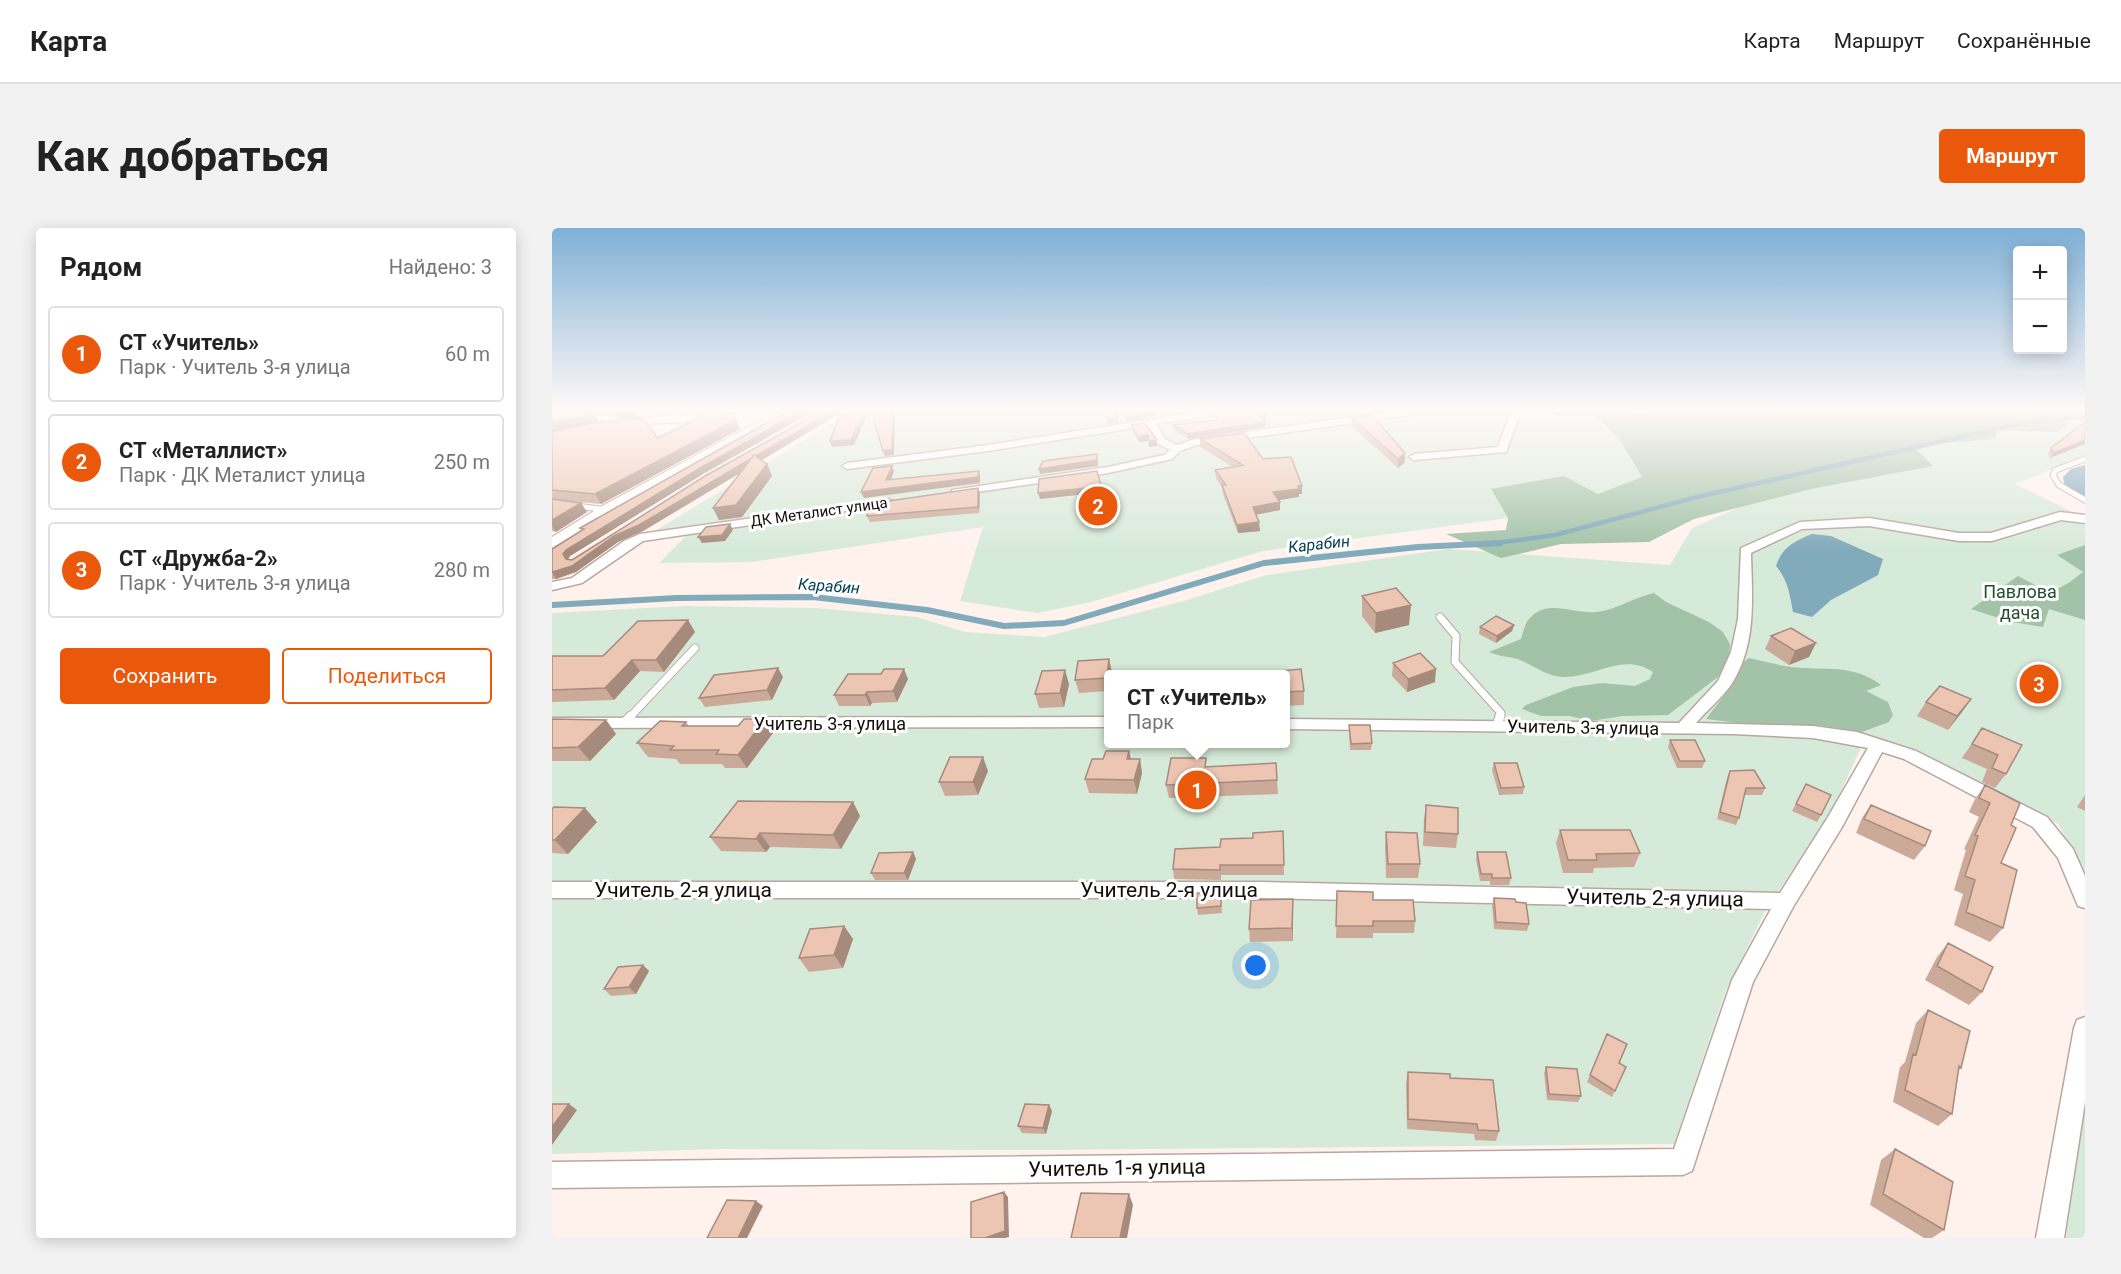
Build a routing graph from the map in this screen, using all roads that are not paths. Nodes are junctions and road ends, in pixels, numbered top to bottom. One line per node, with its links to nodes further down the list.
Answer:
1 (702, 458): 10 (street)
2 (909, 458): 5 (street)
3 (1163, 458): 6 (street)
4 (2085, 459): 7 (lane)
5 (847, 466)
6 (944, 494)
7 (2085, 500)
8 (897, 501): 13 (street, ДК Металист улица)
9 (552, 503): 10 (lane)
10 (608, 510): 12 (street)
11 (2085, 519): 21 (street)
12 (552, 545)
13 (552, 586)
14 (1440, 616): 20 (lane)
15 (695, 648): 18 (lane)
16 (1104, 722): 18 (street, Учитель 3-я улица)
17 (552, 723): 18 (street, Учитель 3-я улица)
18 (624, 723)
19 (1290, 724): 20 (street, Учитель 3-я улица)
20 (1497, 726): 21 (street, Учитель 3-я улица)
21 (1684, 728): 22 (street, Учитель 3-я улица)
22 (1878, 745): 24 (street, Учитель 3-я улица); 25 (street)
23 (552, 890): 25 (street, Учитель 2-я улица)
24 (2085, 900)
25 (1785, 901): 27 (street, Учитель 1-я улица)
26 (2085, 1028): 28 (street)
27 (552, 1175)
28 (2050, 1238)

